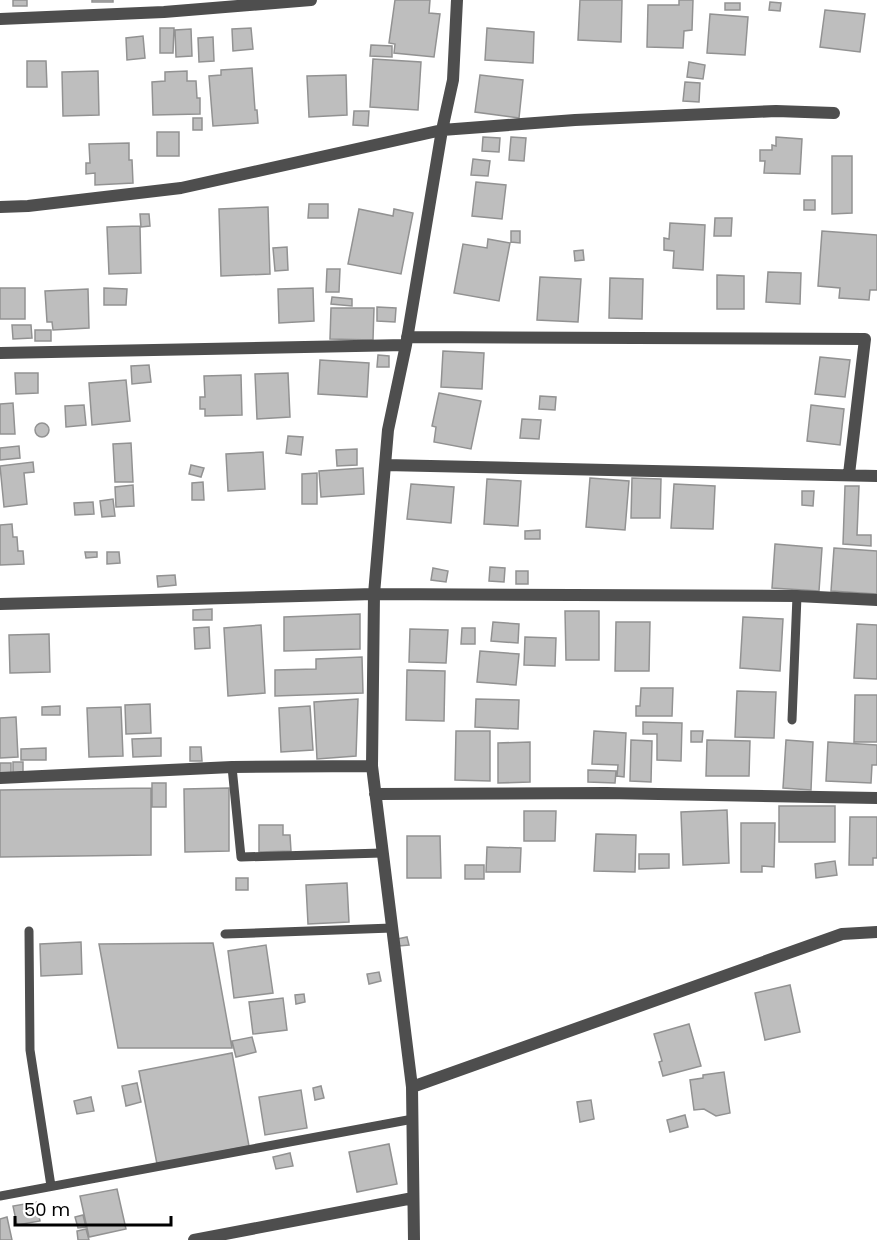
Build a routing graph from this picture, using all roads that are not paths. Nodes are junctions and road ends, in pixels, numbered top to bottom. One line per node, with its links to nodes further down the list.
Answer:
1 (311, 0): 3 (street)
2 (457, 0): 5 (street)
3 (0, 19)
4 (834, 113): 5 (street)
5 (442, 130): 6 (street); 7 (street)
6 (0, 207)
7 (407, 341): 8 (street); 9 (street); 10 (street)
8 (0, 353)
9 (386, 465): 10 (street); 12 (street)
10 (849, 474): 11 (street)
11 (877, 476)
12 (374, 594): 13 (street); 15 (street); 17 (street)
13 (797, 596): 14 (street); 16 (lane)
14 (877, 600)
15 (0, 604)
16 (792, 720)
17 (372, 766): 18 (street); 20 (street)
18 (232, 767): 19 (street); 22 (lane)
19 (0, 778)
20 (375, 794): 21 (street); 22 (street)
21 (877, 798)
22 (382, 853): 23 (street)
23 (392, 928): 26 (lane); 27 (street)
24 (29, 931): 29 (lane)
25 (877, 932): 27 (street)
26 (225, 934)
27 (412, 1087): 28 (street)
28 (413, 1119): 29 (lane); 31 (street)
29 (51, 1186): 30 (lane)
30 (0, 1196)
31 (413, 1198): 32 (street); 33 (street)
32 (194, 1240)
33 (414, 1240)

